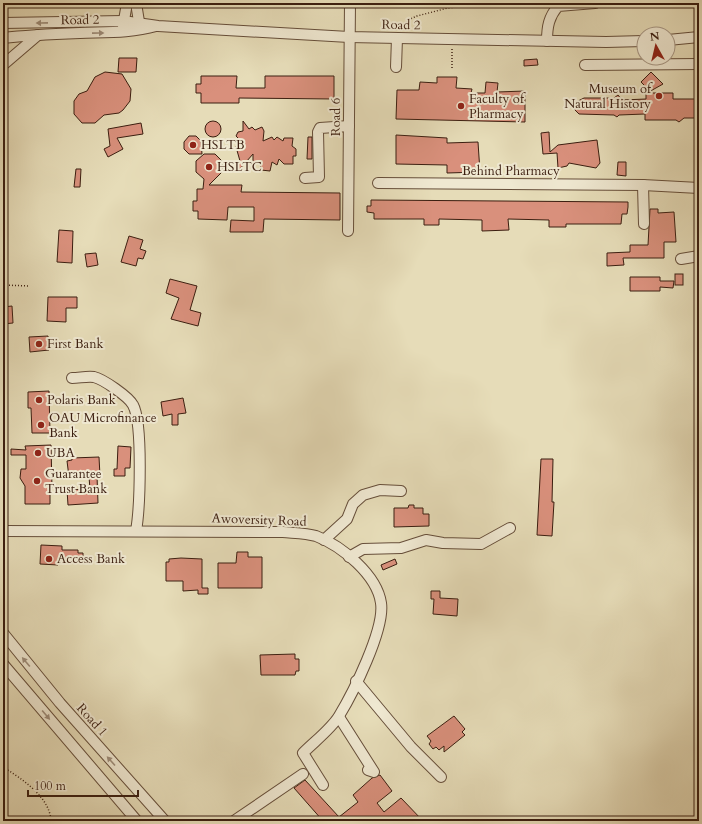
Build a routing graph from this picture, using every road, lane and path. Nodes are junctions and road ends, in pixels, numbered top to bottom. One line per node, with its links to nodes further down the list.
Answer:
1 (127, 3): 6 (street)
2 (136, 3): 8 (street)
3 (350, 3): 11 (street, Road 6)
4 (489, 3): 14 (path)
5 (595, 3): 17 (street)
6 (123, 21): 7 (street, Road 2, one-way to 7); 8 (street, Road 2); 9 (street)
7 (3, 23)
8 (140, 26): 9 (street, Road 2); 11 (street, Road 2)
9 (122, 32): 10 (street, Road 2, one-way to 9)
10 (38, 34): 13 (street, Road 2); 20 (street)
11 (349, 37): 14 (street, Road 2); 24 (street, Road 6)
12 (699, 37): 16 (street)
13 (3, 38)
14 (397, 38): 15 (street, Road 2); 22 (street)
15 (452, 39): 17 (street, Road 2); 23 (path)
16 (676, 39)
17 (547, 41): 18 (street, Road 2)
18 (636, 41)
19 (699, 64): 21 (street)
20 (3, 65)
21 (585, 65)
22 (396, 67)
23 (452, 68)
24 (348, 126): 25 (street); 30 (street, Road 6)
25 (305, 178)
26 (378, 183): 27 (street, Behind Pharmacy)
27 (643, 185): 28 (street, Behind Pharmacy); 29 (street)
28 (699, 188)
29 (644, 224)
30 (348, 231)
31 (699, 256): 32 (street)
32 (681, 259)
33 (3, 284): 34 (path)
34 (29, 286)
35 (72, 378): 38 (street)
36 (401, 491): 40 (street)
37 (510, 528): 41 (street)
38 (136, 530): 39 (street, Awoversity Road); 40 (street, Awoversity Road)
39 (3, 531)
40 (324, 540): 41 (street, Awoversity Road)
41 (349, 557): 44 (street, Awoversity Road)
42 (3, 633): 53 (street, Road 1, one-way to 42)
43 (5, 669): 52 (street, one-way to 52)
44 (356, 681): 45 (street, Awoversity Road); 49 (street)
45 (339, 717): 47 (street); 50 (street, Awoversity Road)
46 (3, 767): 51 (path)
47 (368, 770)
48 (303, 774): 54 (street)
49 (440, 777)
50 (323, 785)
51 (51, 821)
52 (137, 821)
53 (165, 821)
54 (234, 821)

